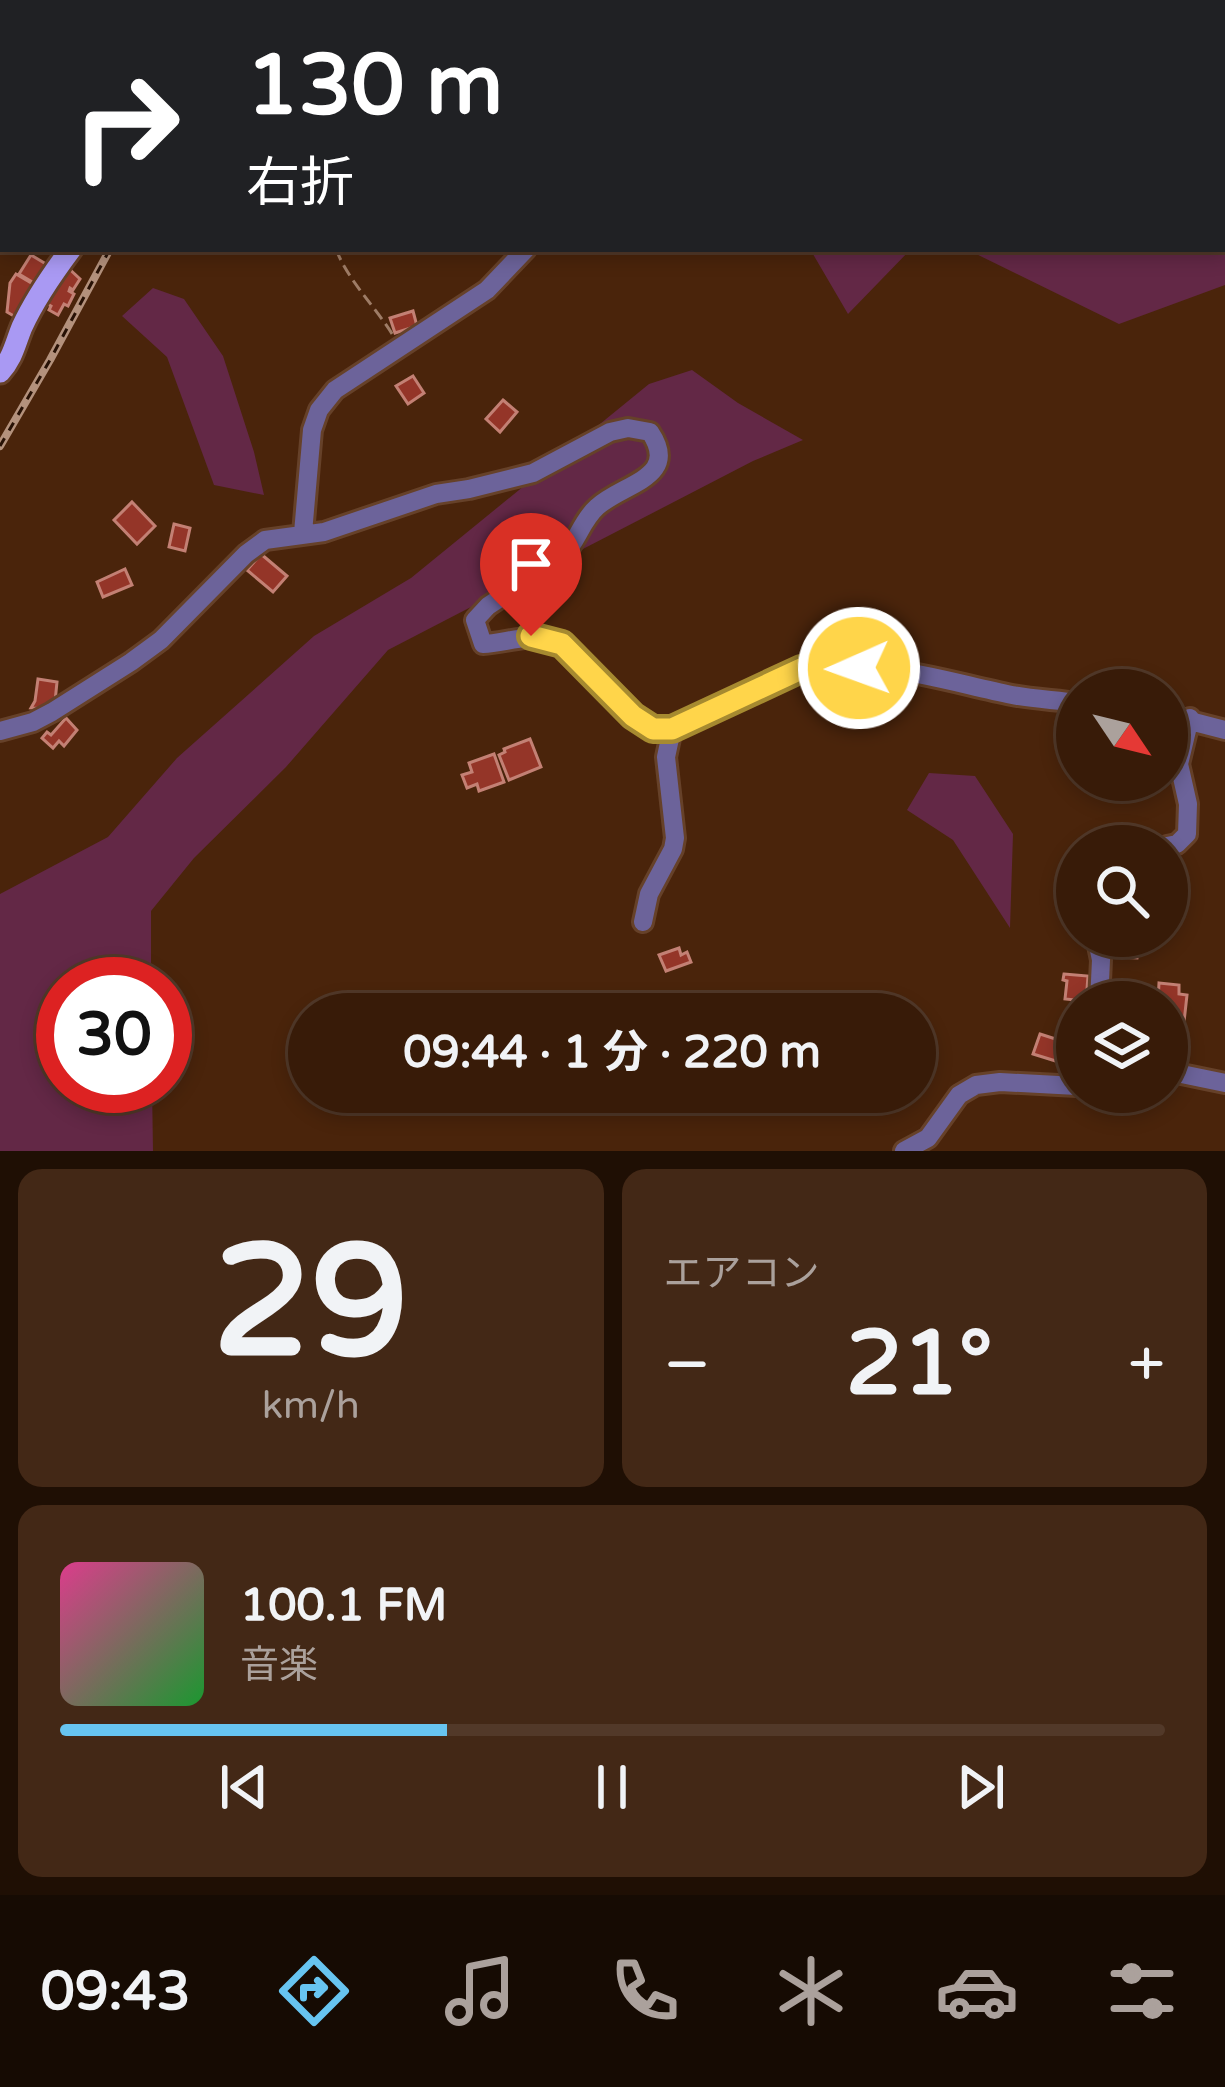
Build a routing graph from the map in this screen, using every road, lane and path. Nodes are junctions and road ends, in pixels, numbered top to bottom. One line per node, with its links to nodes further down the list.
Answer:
1 (69, 252): 5 (main road)
2 (337, 252): 4 (path)
3 (523, 252): 4 (street)
4 (400, 346): 6 (street)
5 (0, 372)
6 (304, 533): 9 (street); 11 (street)
7 (1056, 701): 9 (street)
8 (1190, 718): 10 (street); 12 (street)
9 (672, 729): 13 (street)
10 (1225, 730)
11 (0, 731)
12 (1187, 825)
13 (643, 922)
14 (1188, 1075): 15 (street)
15 (1225, 1083)
16 (1056, 1085): 17 (street)
17 (904, 1151)

